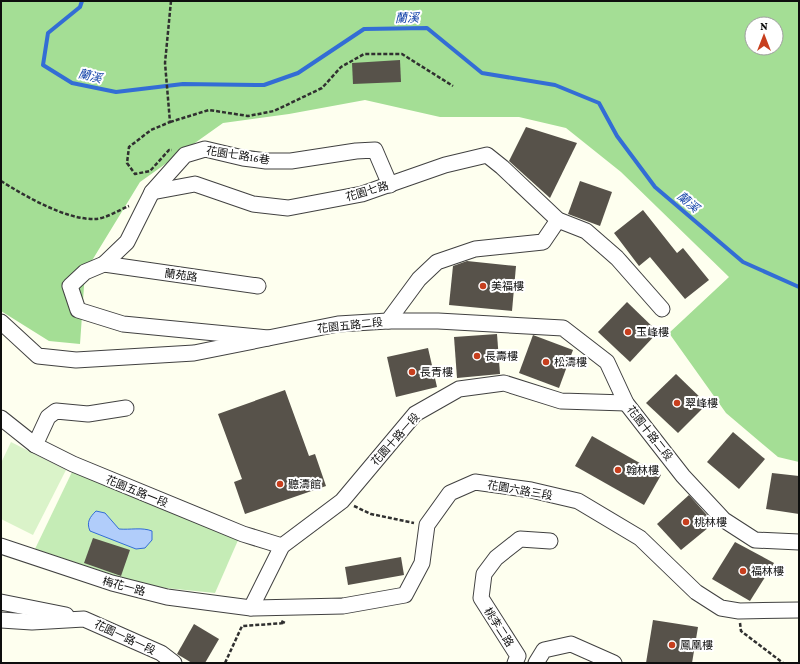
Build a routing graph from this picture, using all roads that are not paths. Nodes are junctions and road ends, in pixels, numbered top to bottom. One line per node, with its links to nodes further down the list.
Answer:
1 (390, 185): 2 (street, 花園七路); 2 (street, 花園七路16巷); 3 (street, 花園七路)
2 (152, 192): 4 (street)
3 (558, 220): 6 (street); 7 (street, 花園五路二段)
4 (104, 264): 5 (street, 蘭苑路); 9 (street)
5 (258, 286)
6 (662, 309)
7 (388, 321): 9 (street, 花園五路二段); 10 (street, 花園十路二段)
8 (1, 322): 9 (street)
9 (268, 338)
10 (626, 403): 15 (street, 花園十路二段); 17 (street, 花園十路一段)
11 (126, 408): 13 (street)
12 (1, 418): 13 (street, 花園五路一段)
13 (35, 445): 17 (street, 花園五路一段)
14 (550, 541): 25 (street, 桃李二路)
15 (799, 542)
16 (1, 546): 19 (street, 梅花一路)
17 (282, 546): 19 (street)
18 (1, 602): 21 (street)
19 (251, 608): 20 (street, 花園六路三段)
20 (799, 610)
21 (84, 618): 22 (street, 花園一路一段); 23 (street, 花園一路一段)
22 (1, 620)
23 (162, 658): 24 (street, 花園一路一段)
24 (174, 663)
25 (515, 663)
26 (536, 663): 27 (street)
27 (614, 663)

